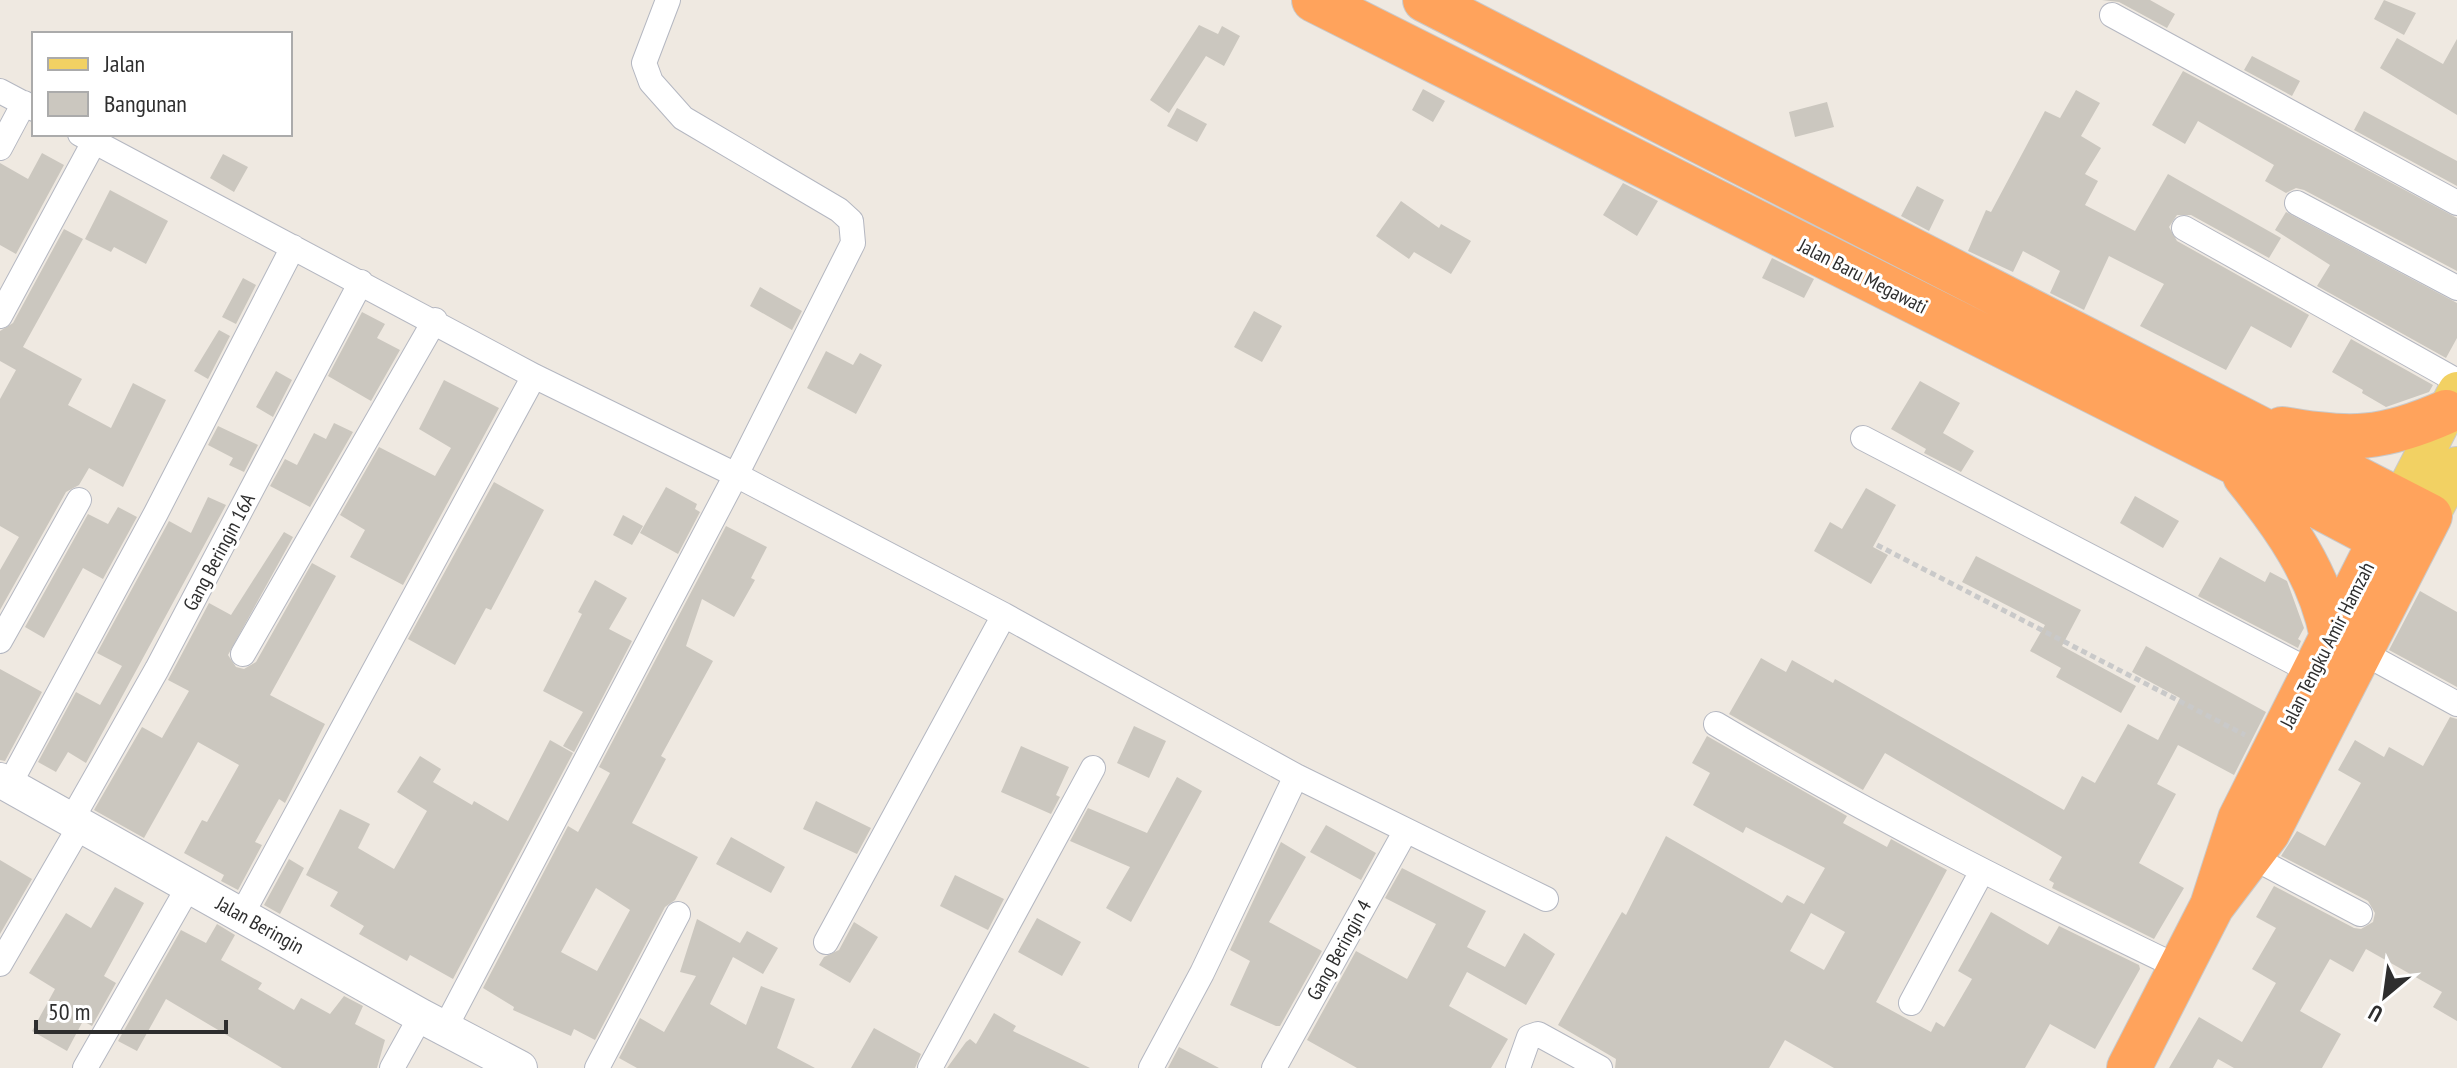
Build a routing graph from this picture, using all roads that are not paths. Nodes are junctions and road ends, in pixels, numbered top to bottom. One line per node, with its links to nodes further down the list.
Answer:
1 (668, 0): 23 (street)
2 (1330, 4): 5 (highway, Jalan Baru Megawati)
3 (1436, 5): 5 (highway); 21 (highway, Jalan Baru Megawati)
4 (2112, 15): 11 (street)
5 (1421, 54): 21 (highway, Jalan Baru Megawati)
6 (0, 91): 7 (street)
7 (29, 106): 9 (street)
8 (87, 138): 13 (street); 16 (street)
9 (0, 148)
10 (2297, 203): 15 (street)
11 (2457, 203)
12 (2184, 228): 19 (street)
13 (293, 247): 14 (street); 35 (street)
14 (361, 282): 17 (street); 36 (street, Gang Beringin 16A)
15 (2457, 288)
16 (0, 316)
17 (435, 320): 18 (street); 30 (street)
18 (534, 376): 23 (street); 43 (street)
19 (2453, 394): 21 (highway); 25 (main road, Jalan Tengku Amir Hamzah)
20 (1863, 438): 29 (street)
21 (2243, 443): 25 (highway, Jalan Baru Megawati); 26 (highway, Jalan Baru Megawati); 29 (highway)
22 (2457, 466): 25 (main road, Jalan Tengku Amir Hamzah)
23 (736, 475): 27 (street); 50 (street)
24 (79, 500): 28 (street)
25 (2415, 509): 26 (highway, Jalan Tengku Amir Hamzah)
26 (2395, 548): 29 (highway, Jalan Tengku Amir Hamzah)
27 (1004, 615): 34 (street); 46 (street)
28 (0, 641)
29 (2335, 653): 31 (street); 38 (highway, Jalan Tengku Amir Hamzah); 42 (highway, Jalan Tengku Amir Hamzah)
30 (243, 654)
31 (2457, 704)
32 (1716, 724): 39 (street)
33 (1093, 768): 55 (street)
34 (1296, 776): 37 (street); 56 (street)
35 (5, 782): 36 (street, Jalan Beringin)
36 (77, 822): 40 (street, Jalan Beringin); 47 (street, Gang Beringin 16A)
37 (1405, 832): 41 (street); 57 (street, Gang Beringin 4)
38 (2252, 857): 42 (highway, Jalan Tengku Amir Hamzah); 45 (street)
39 (1981, 873): 48 (street); 49 (street)
40 (189, 886): 43 (street, Jalan Beringin); 52 (street)
41 (1546, 899)
42 (2212, 906): 48 (highway, Jalan Tengku Amir Hamzah)
43 (242, 914): 50 (street, Jalan Beringin)
44 (678, 914): 54 (street)
45 (2360, 914)
46 (826, 942)
47 (0, 964)
48 (2180, 968): 60 (highway, Jalan Tengku Amir Hamzah)
49 (1911, 1003)
50 (433, 1022): 51 (street, Jalan Beringin); 53 (street)
51 (515, 1067)
52 (85, 1068)
53 (392, 1068)
54 (597, 1068)
55 (930, 1068)
56 (1151, 1068)
57 (1274, 1068)
58 (1518, 1068): 59 (street)
59 (1600, 1068)
60 (2129, 1068)

